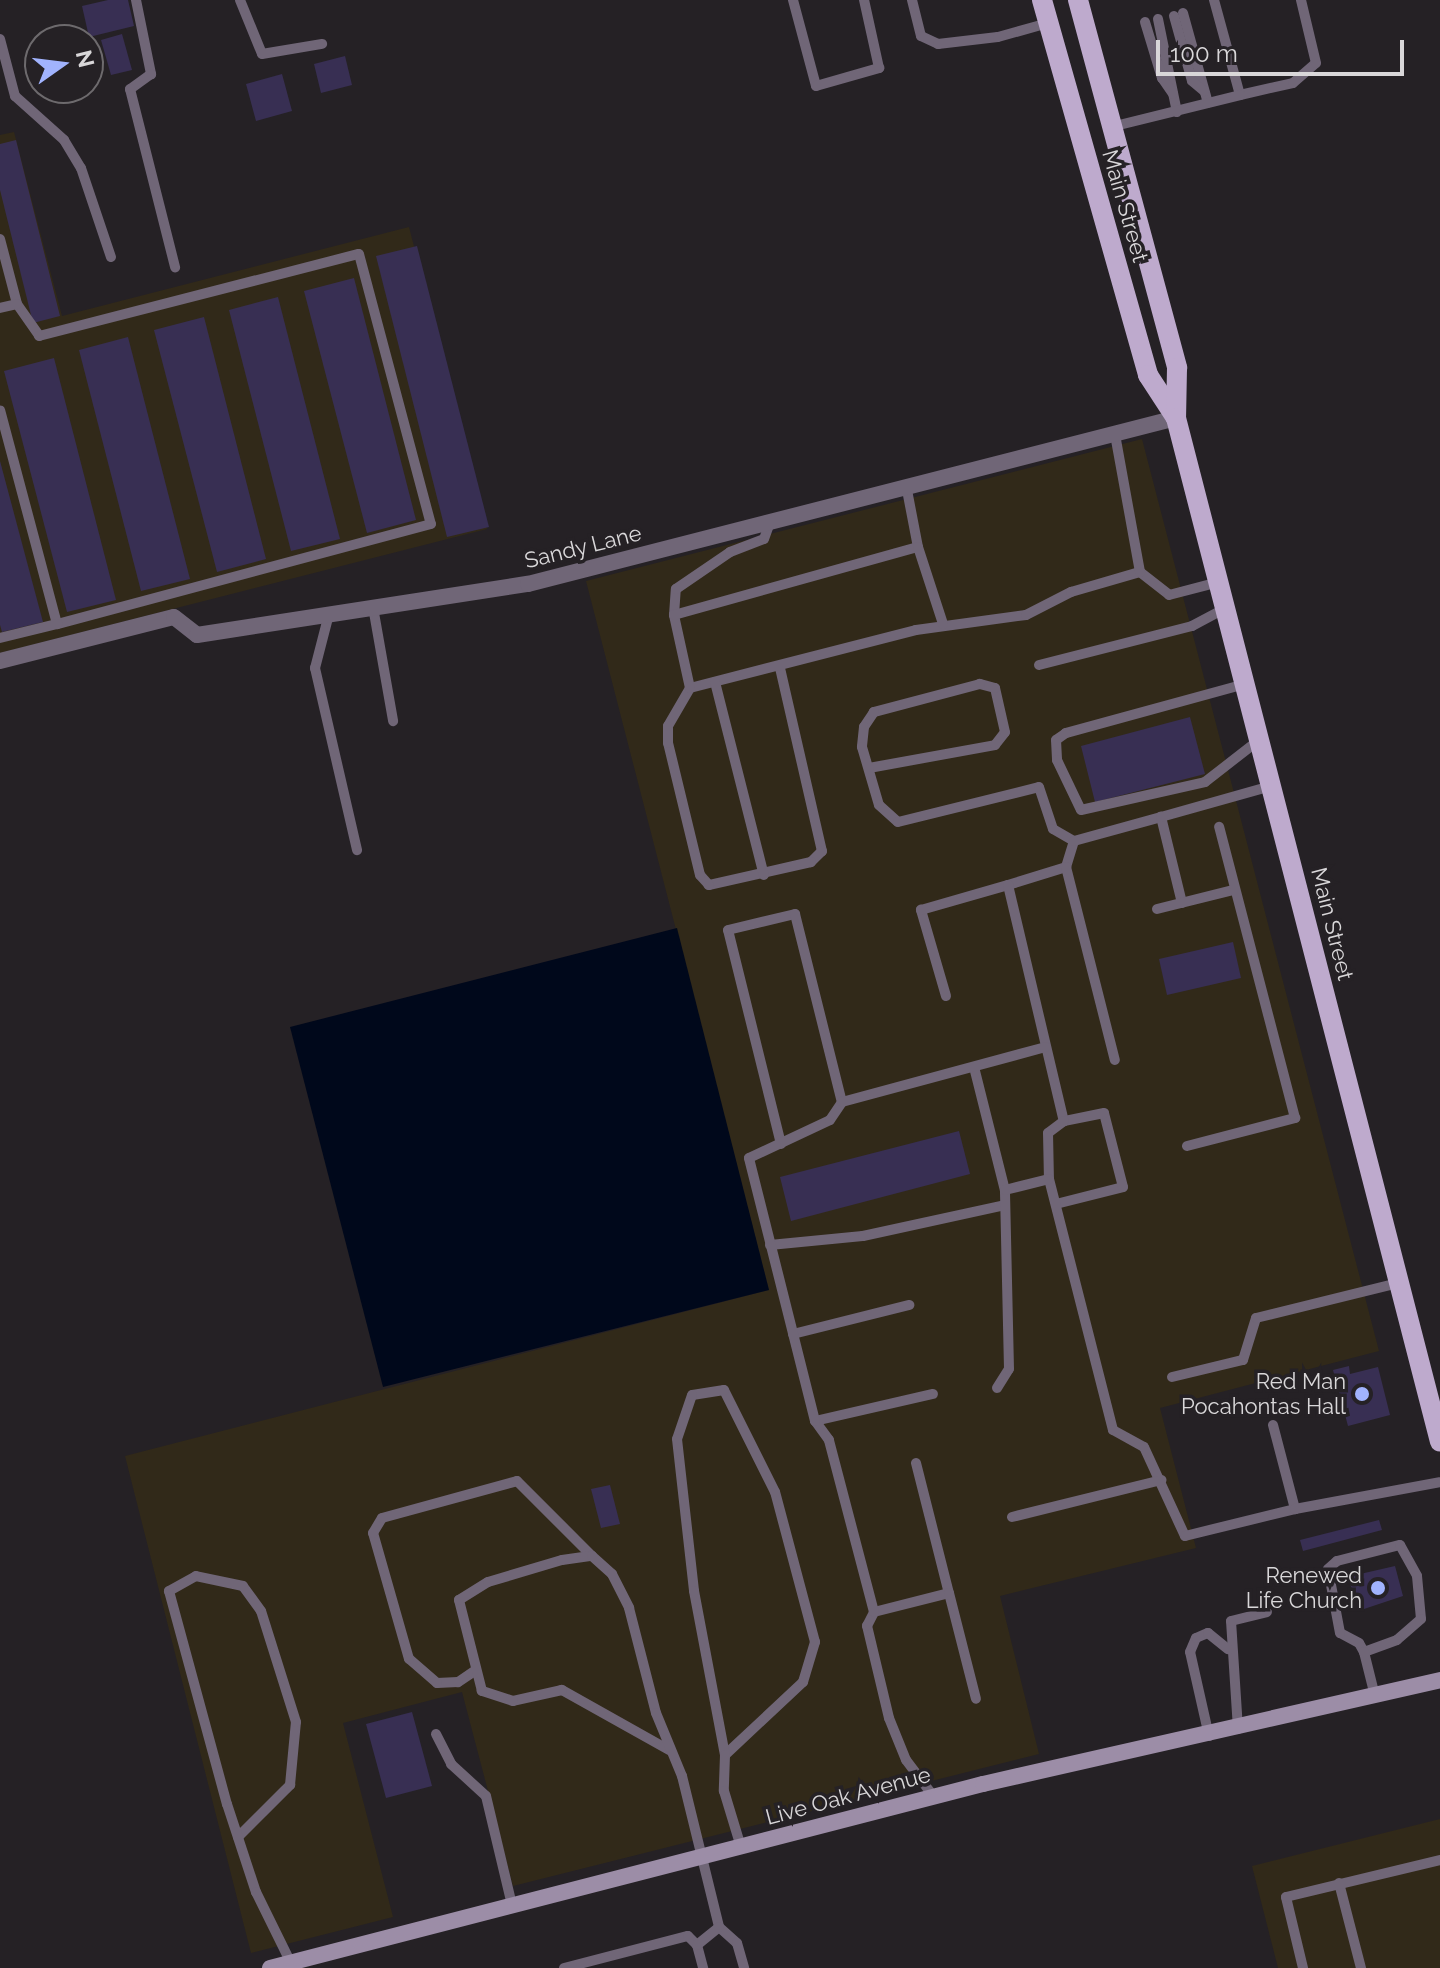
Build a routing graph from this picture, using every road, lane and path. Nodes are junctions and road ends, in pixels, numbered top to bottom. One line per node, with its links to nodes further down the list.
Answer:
1 (136, 0): 23 (lane)
2 (240, 0): 15 (lane)
3 (793, 0): 4 (lane)
4 (864, 0)
5 (912, 0): 13 (lane)
6 (1042, 0): 13 (main road, Main Street)
7 (1078, 0): 20 (main road, Main Street)
8 (1214, 0): 17 (lane)
9 (1301, 0): 17 (lane)
10 (1178, 14): 18 (lane)
11 (1158, 19): 16 (lane)
12 (1145, 22): 16 (lane)
13 (1048, 23): 27 (main road, Main Street)
14 (0, 39): 22 (lane)
15 (322, 44)
16 (1174, 94): 19 (lane)
17 (1240, 95): 18 (lane)
18 (1207, 98): 19 (lane)
19 (1177, 112): 20 (lane)
20 (1111, 127): 27 (main road, Main Street)
21 (0, 239): 24 (lane)
22 (111, 257)
23 (175, 267)
24 (17, 304): 25 (lane); 38 (lane)
25 (0, 308)
26 (0, 410): 38 (lane)
27 (1176, 418): 28 (street, Sandy Lane); 33 (main road, Main Street)
28 (1115, 434): 29 (street, Sandy Lane); 32 (lane)
29 (907, 490): 30 (street, Sandy Lane); 31 (lane)
30 (769, 525): 34 (street, Sandy Lane); 37 (lane)
31 (918, 547): 37 (lane); 39 (lane)
32 (1140, 572): 33 (lane); 39 (lane)
33 (1219, 582): 35 (main road, Main Street)
34 (373, 607): 36 (street, Sandy Lane); 47 (lane)
35 (1226, 608): 42 (lane); 45 (main road, Main Street)
36 (329, 614): 41 (street, Sandy Lane); 54 (lane)
37 (674, 615): 46 (lane)
38 (57, 624): 40 (lane)
39 (943, 624): 43 (lane)
40 (0, 638)
41 (0, 661)
42 (1039, 665)
43 (780, 668): 44 (lane); 56 (lane)
44 (715, 682): 46 (lane); 56 (lane)
45 (1245, 684): 48 (main road, Main Street); 48 (lane)
46 (690, 688): 56 (lane)
47 (393, 721)
48 (1259, 740): 50 (main road, Main Street)
49 (869, 768): 49 (lane); 53 (lane)
50 (1271, 786): 51 (lane); 74 (main road, Main Street)
51 (1161, 817): 53 (lane); 59 (lane)
52 (1219, 827): 58 (lane)
53 (1074, 841): 55 (lane)
54 (357, 850)
55 (1066, 867): 57 (lane); 63 (lane)
56 (764, 875)
57 (1008, 885): 61 (lane); 62 (lane)
58 (1233, 890): 59 (lane); 68 (lane)
59 (1182, 903): 60 (lane)
60 (1157, 909)
61 (946, 996)
62 (1046, 1047): 64 (lane); 66 (lane)
63 (1115, 1060)
64 (974, 1067): 65 (lane); 70 (lane)
65 (842, 1102): 67 (lane); 67 (lane)
66 (1064, 1121): 69 (lane); 71 (lane)
67 (781, 1144): 73 (lane)
68 (1187, 1146)
69 (1049, 1179): 70 (lane); 71 (lane)
70 (1005, 1190): 72 (lane)
71 (1056, 1204): 84 (lane)
72 (1005, 1205): 73 (lane); 78 (lane)
73 (770, 1245): 76 (lane)
74 (1399, 1283): 77 (lane); 82 (main road, Main Street)
75 (909, 1305): 76 (lane)
76 (793, 1334): 80 (lane)
77 (1172, 1377)
78 (997, 1388)
79 (933, 1394): 80 (lane)
80 (815, 1421): 90 (lane)
81 (1273, 1425): 86 (lane)
82 (1440, 1442)
83 (916, 1463): 89 (lane)
84 (1162, 1480): 86 (lane); 87 (lane)
85 (1440, 1482): 86 (lane)
86 (1295, 1509)
87 (1012, 1517)
88 (592, 1556): 94 (lane); 94 (lane); 101 (lane)
89 (949, 1593): 90 (lane); 97 (lane)
90 (874, 1612): 103 (lane)
91 (1267, 1612): 92 (lane)
92 (1228, 1649): 98 (lane); 100 (lane)
93 (1364, 1652): 93 (lane); 96 (lane)
94 (476, 1670): 101 (lane)
95 (1440, 1680): 96 (street, Live Oak Avenue)
96 (1375, 1696): 98 (street, Live Oak Avenue)
97 (976, 1699)
98 (1238, 1730): 100 (street, Live Oak Avenue)
99 (436, 1734): 109 (lane)
100 (1209, 1737): 103 (street, Live Oak Avenue)
101 (669, 1750): 106 (lane)
102 (725, 1755): 102 (lane); 105 (lane)
103 (934, 1797): 105 (street, Live Oak Avenue)
104 (238, 1837): 104 (lane); 112 (lane)
105 (741, 1847): 106 (street, Live Oak Avenue)
106 (703, 1856): 109 (street, Live Oak Avenue); 110 (lane)
107 (1440, 1860): 108 (lane)
108 (1339, 1883): 117 (lane); 118 (lane)
109 (512, 1905): 112 (street, Live Oak Avenue)
110 (719, 1927): 111 (lane); 116 (lane)
111 (697, 1945): 114 (lane); 115 (lane)
112 (291, 1963): 113 (street, Live Oak Avenue)
113 (270, 1968)
114 (564, 1968)
115 (703, 1968)
116 (744, 1968)
117 (1303, 1968)
118 (1361, 1968)

